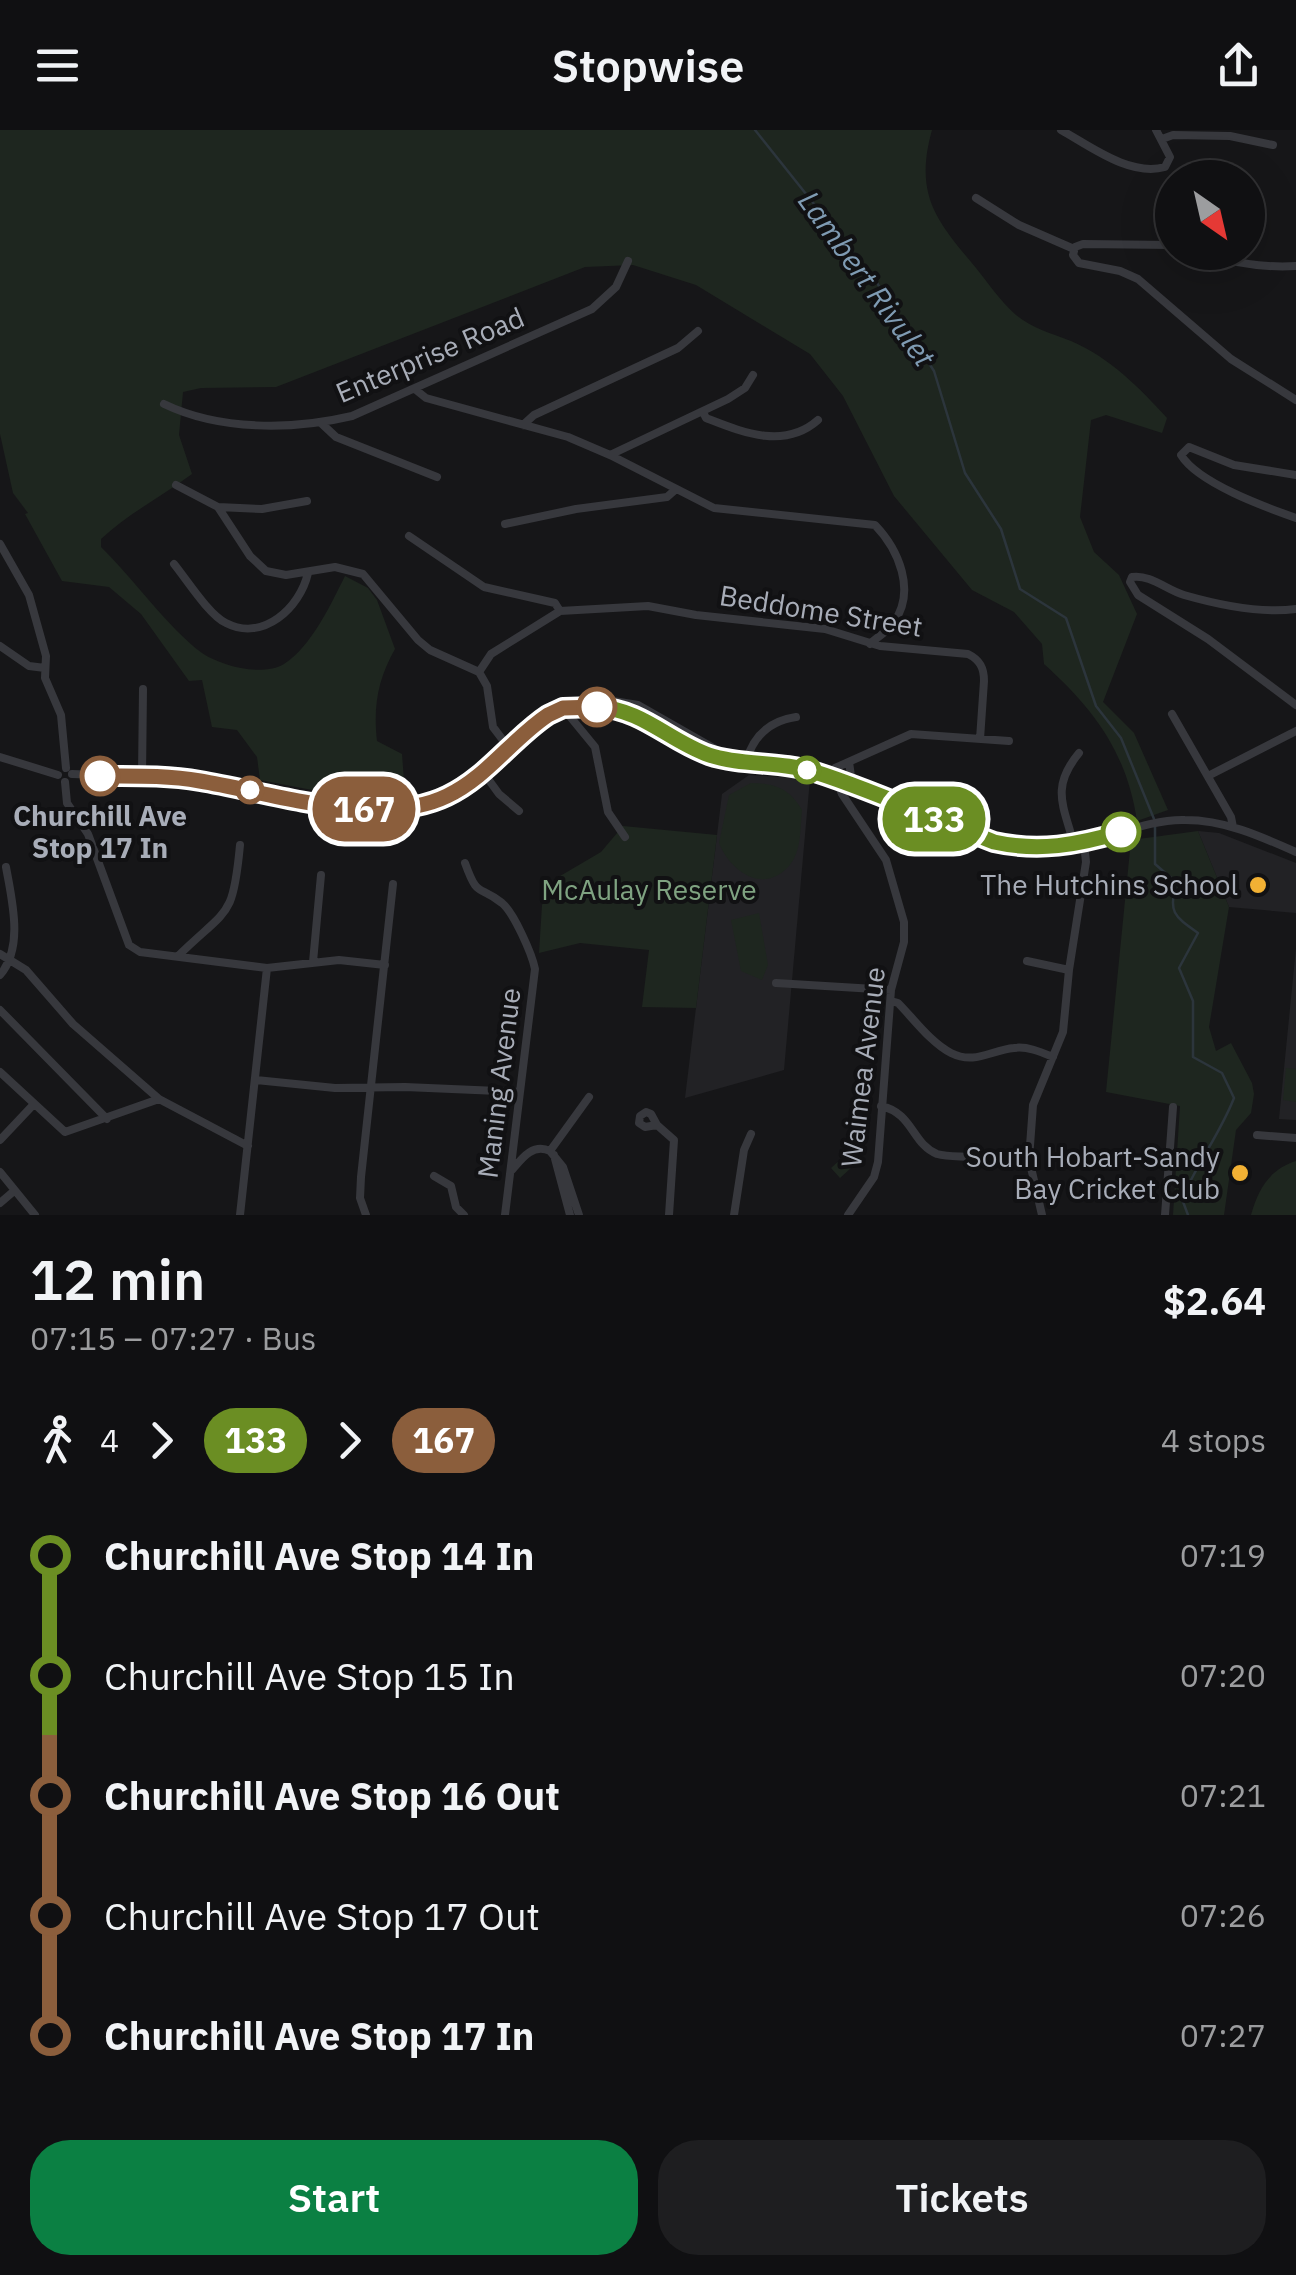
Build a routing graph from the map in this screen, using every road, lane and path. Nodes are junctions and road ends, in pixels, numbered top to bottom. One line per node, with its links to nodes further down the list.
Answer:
1 (1061, 130): 2 (street)
2 (1159, 134): 3 (street)
3 (1274, 145)
4 (976, 198): 6 (street)
5 (1155, 245): 6 (street)
6 (1074, 249): 13 (street)
7 (628, 262): 12 (street, Enterprise Road)
8 (1296, 266): 9 (street)
9 (1265, 267)
10 (698, 330): 18 (street)
11 (753, 375): 15 (street)
12 (416, 390): 17 (street, Enterprise Road); 18 (street)
13 (1296, 400)
14 (164, 404): 17 (street, Enterprise Road)
15 (702, 412): 16 (street); 19 (street)
16 (818, 420)
17 (321, 424): 21 (street)
18 (523, 424): 19 (street)
19 (610, 455): 23 (street)
20 (1296, 475): 26 (street)
21 (436, 476)
22 (176, 486): 25 (street)
23 (675, 490): 27 (street); 34 (street)
24 (307, 501): 25 (street)
25 (218, 507): 31 (street)
26 (1296, 518)
27 (504, 524)
28 (409, 536): 33 (street)
29 (0, 544): 36 (street)
30 (174, 564): 31 (street)
31 (308, 573): 37 (street)
32 (1296, 608): 39 (street)
33 (560, 610): 34 (street, Beddome Street); 37 (street)
34 (870, 644): 44 (street, Beddome Street)
35 (0, 646): 36 (street)
36 (45, 668): 52 (street)
37 (479, 672): 46 (street)
38 (143, 689): 53 (street)
39 (1296, 705)
40 (563, 708): 46 (street); 49 (street); 62 (street)
41 (1172, 714): 54 (street)
42 (796, 717): 49 (street)
43 (1296, 732): 54 (street)
44 (980, 739): 45 (street); 50 (street)
45 (1010, 741)
46 (509, 748): 51 (street)
47 (1079, 752): 63 (street)
48 (0, 757): 52 (street)
49 (746, 762): 55 (street)
50 (849, 762): 55 (street); 58 (street)
51 (483, 772): 53 (street); 60 (street)
52 (66, 775): 53 (street); 71 (street)
53 (142, 776)
54 (1208, 776): 61 (street)
55 (827, 777): 56 (street)
56 (838, 781): 57 (street); 59 (street, Waimea Avenue)
57 (863, 792): 58 (street); 59 (street)
58 (874, 796): 63 (street)
59 (854, 810): 80 (street, Waimea Avenue)
60 (519, 811)
61 (1233, 827): 63 (street); 65 (street)
62 (625, 838)
63 (1079, 844): 77 (street)
64 (240, 845): 71 (street)
65 (1296, 852)
66 (464, 863): 87 (street, Maning Avenue)
67 (6, 868): 72 (street)
68 (322, 874): 74 (street)
69 (393, 884): 75 (street)
70 (0, 954): 72 (street)
71 (178, 956): 76 (street)
72 (12, 959): 78 (street); 89 (street)
73 (1027, 961): 77 (street)
74 (313, 962): 75 (street); 76 (street)
75 (385, 965): 86 (street)
76 (268, 968): 85 (street)
77 (1068, 970): 83 (street)
78 (0, 976)
79 (776, 983): 80 (street)
80 (891, 990): 81 (street, Waimea Avenue)
81 (891, 1001): 83 (street); 91 (street, Waimea Avenue)
82 (0, 1010): 93 (street)
83 (1053, 1058): 117 (street)
84 (0, 1072): 90 (street)
85 (256, 1080): 86 (street); 99 (street)
86 (372, 1087): 87 (street); 109 (street)
87 (519, 1092): 103 (street, Maning Avenue)
88 (589, 1096): 100 (street)
89 (159, 1099): 93 (street); 99 (street)
90 (34, 1104): 93 (street); 98 (street)
91 (881, 1106): 101 (street); 116 (street, Waimea Avenue)
92 (1172, 1106): 118 (street)
93 (106, 1119)
94 (657, 1125): 114 (street)
95 (752, 1134): 115 (street)
96 (1257, 1135): 97 (street)
97 (1296, 1138)
98 (0, 1140)
99 (248, 1146): 108 (street)
100 (552, 1153): 103 (street); 112 (street); 113 (street)
101 (972, 1157)
102 (0, 1172): 105 (street)
103 (510, 1174): 111 (street, Maning Avenue)
104 (434, 1176): 110 (street)
105 (14, 1190): 106 (street); 107 (street)
106 (0, 1202)
107 (35, 1215)
108 (240, 1215)
109 (366, 1215)
110 (464, 1215)
111 (505, 1215)
112 (570, 1215)
113 (580, 1215)
114 (669, 1215)
115 (734, 1215)
116 (848, 1215)
117 (1042, 1215)
118 (1166, 1215)

